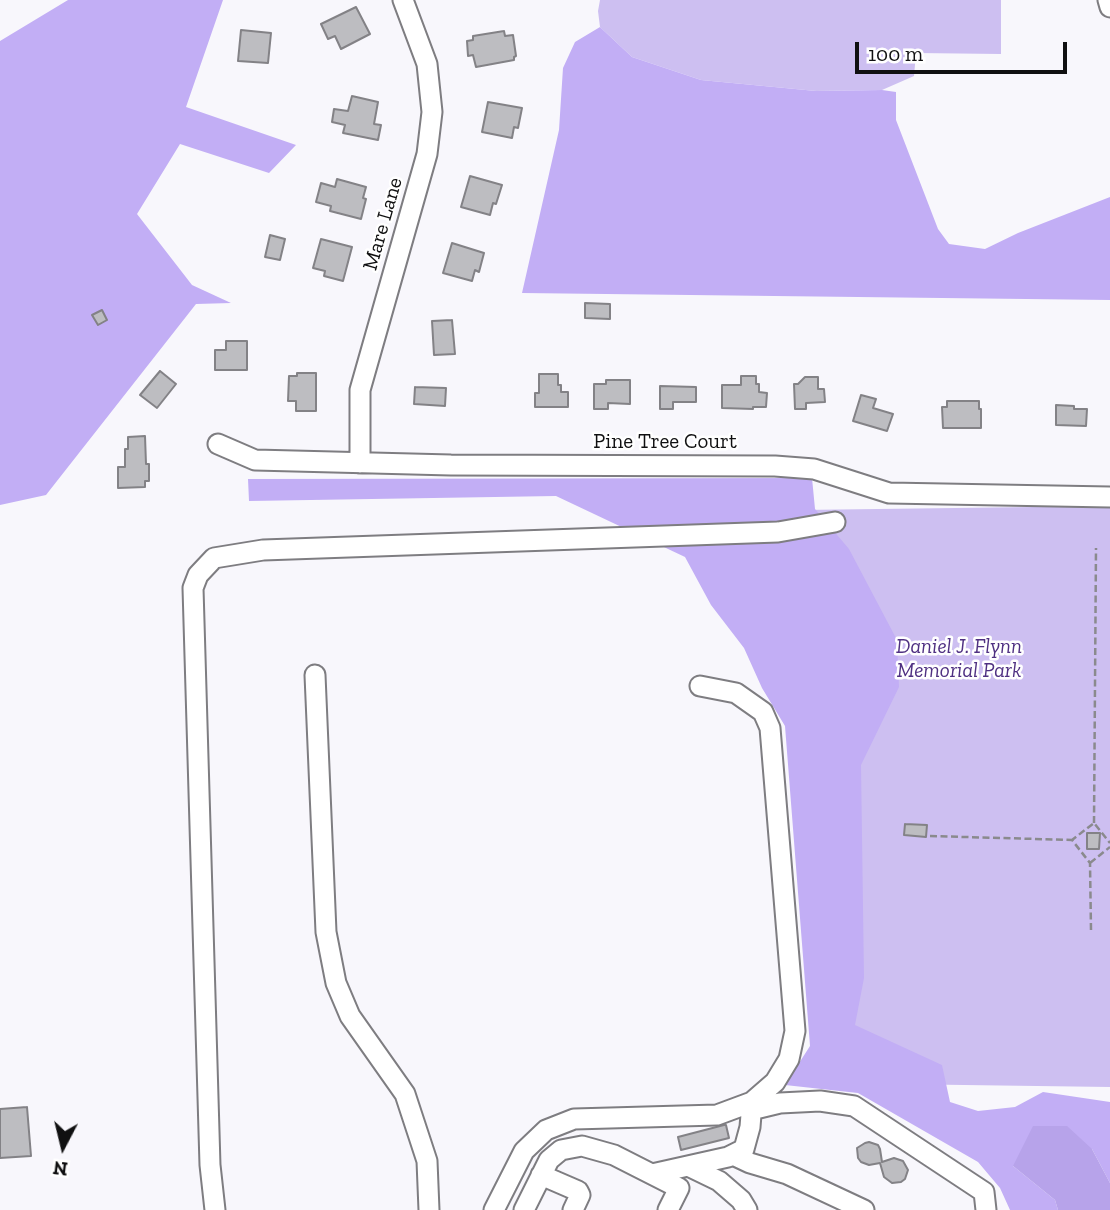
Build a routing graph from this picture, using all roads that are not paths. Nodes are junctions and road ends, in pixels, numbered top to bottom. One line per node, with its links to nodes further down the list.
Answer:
1 (403, 0): 5 (street, Mare Lane)
2 (1108, 0): 3 (street)
3 (1110, 7)
4 (218, 444): 5 (street, Pine Tree Court)
5 (360, 463): 6 (street, Pine Tree Court)
6 (1110, 497)
7 (835, 522): 15 (street)
8 (315, 675): 16 (street)
9 (701, 686): 10 (street)
10 (752, 1106): 11 (street); 17 (street); 23 (street)
11 (733, 1155): 12 (street); 22 (street)
12 (688, 1166): 13 (street); 21 (street)
13 (652, 1174): 14 (street); 20 (street)
14 (541, 1175): 18 (street); 19 (street)
15 (215, 1210)
16 (429, 1210)
17 (494, 1210)
18 (524, 1210)
19 (573, 1210)
20 (668, 1210)
21 (747, 1210)
22 (864, 1210)
23 (986, 1210)

